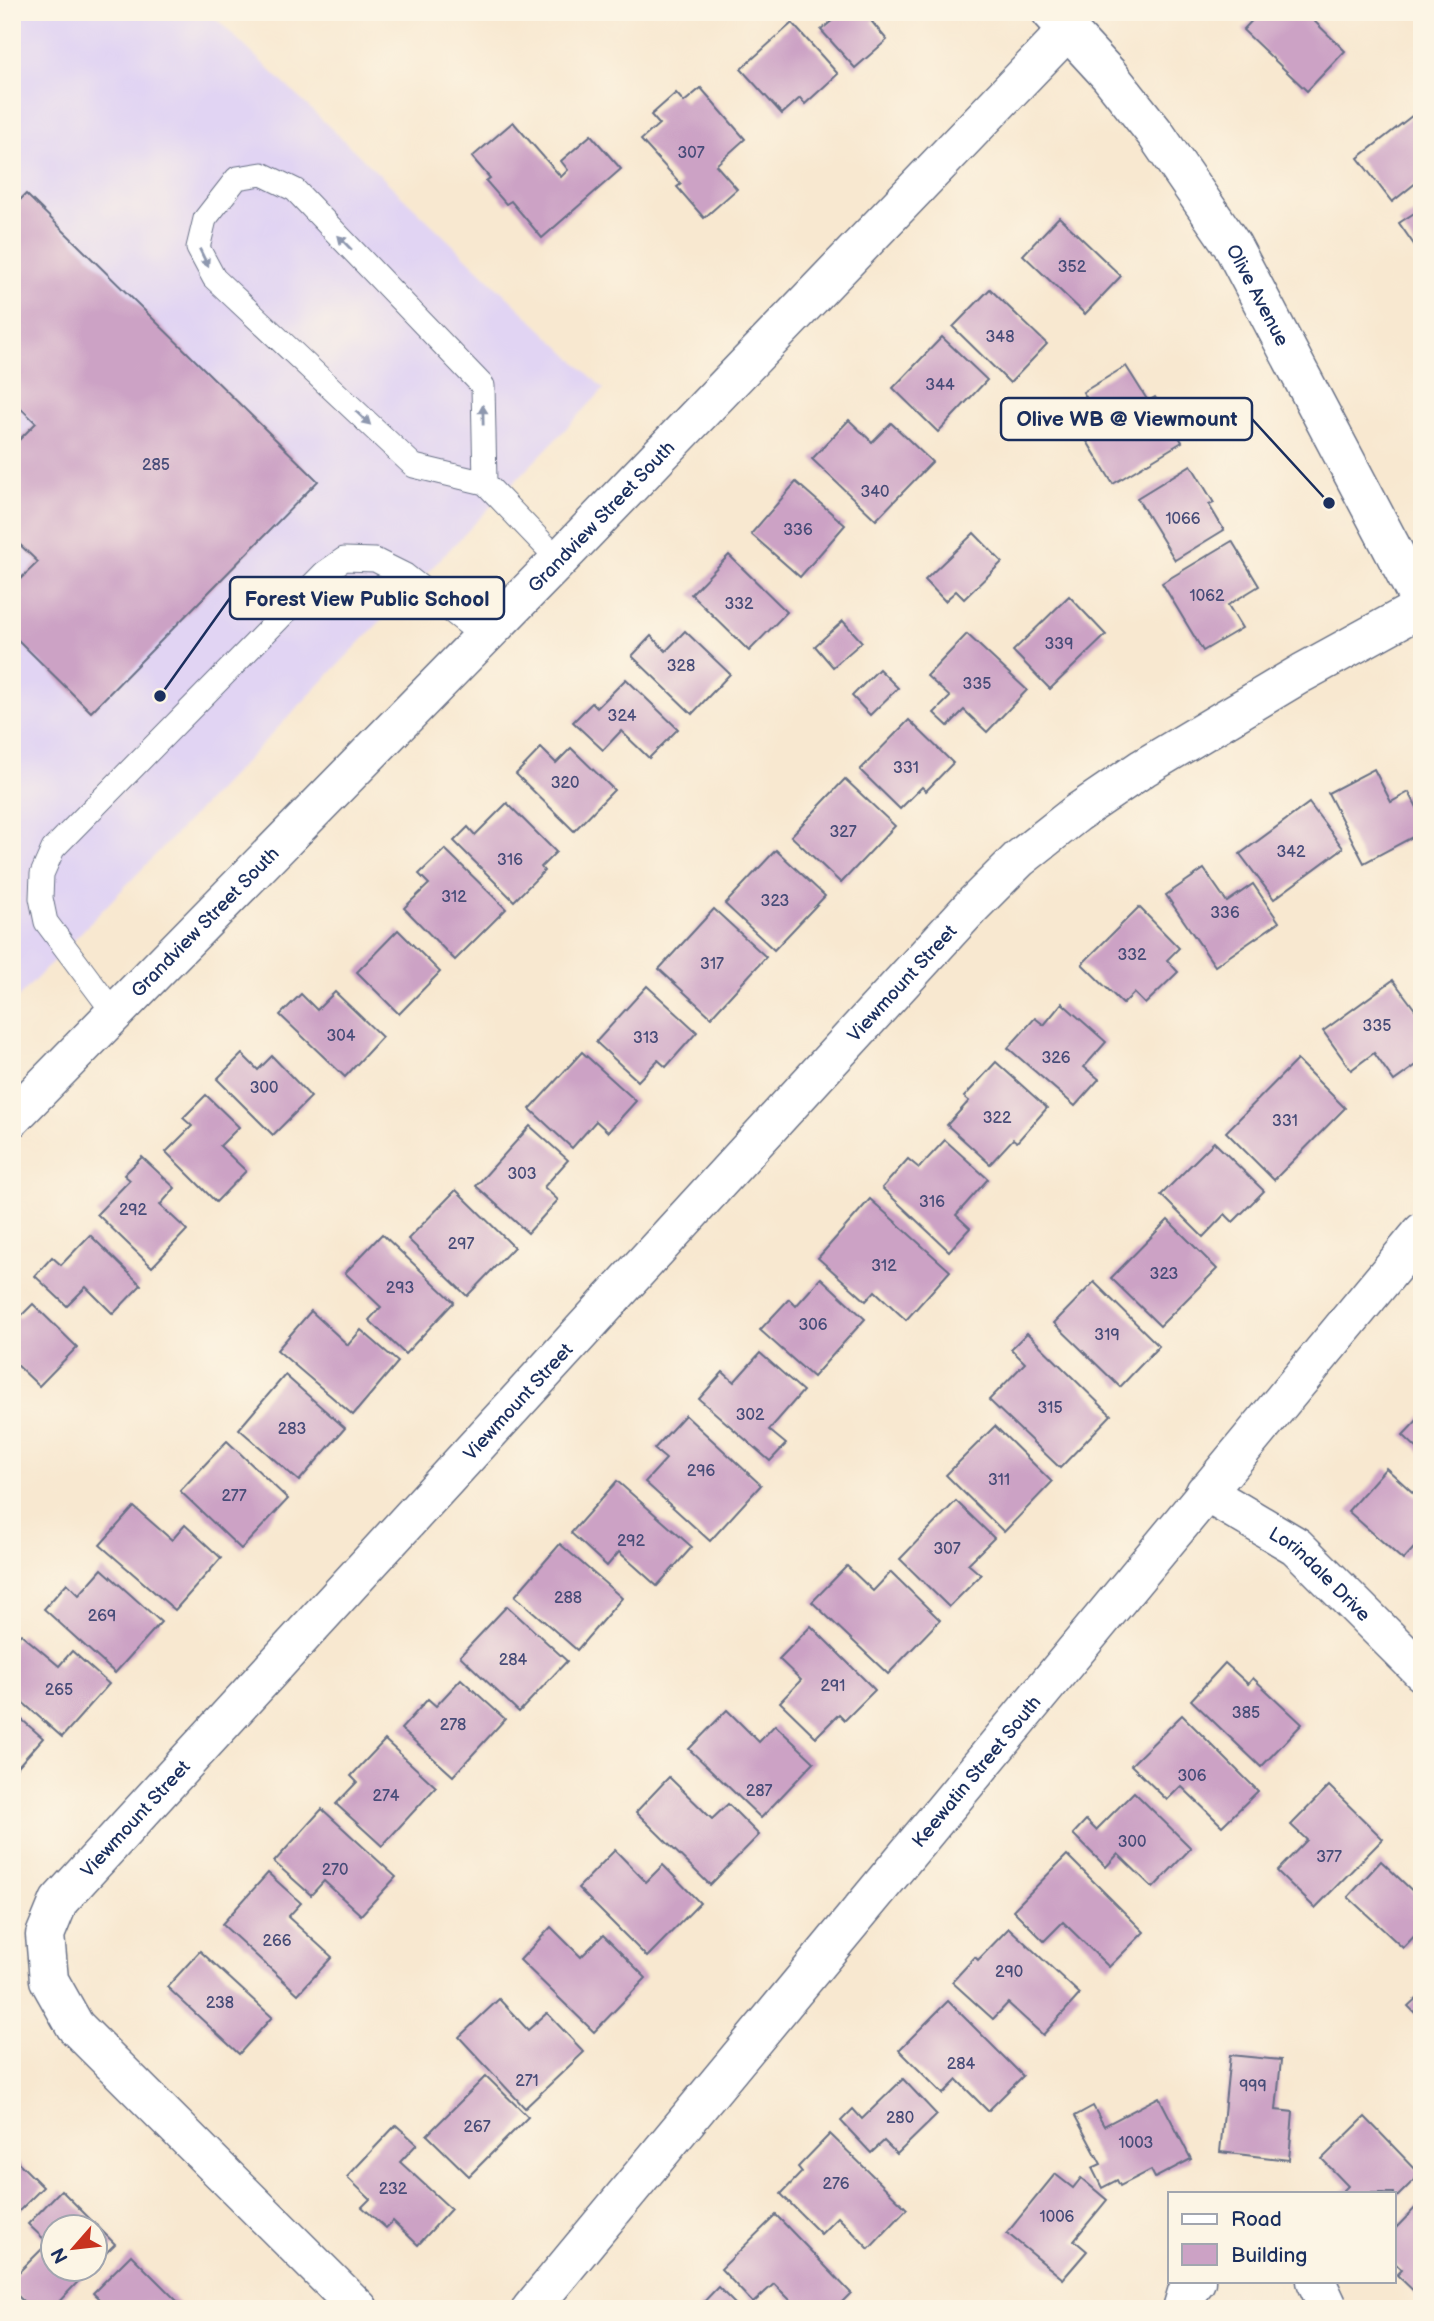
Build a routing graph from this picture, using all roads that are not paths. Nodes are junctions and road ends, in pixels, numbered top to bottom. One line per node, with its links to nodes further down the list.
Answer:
1 (1059, 21): 3 (street, Grandview Street South); 4 (street, Olive Avenue)
2 (485, 483): 2 (lane, one-way to 2); 3 (lane)
3 (559, 559): 5 (street, Grandview Street South)
4 (1422, 606): 13 (street, Viewmount Street)
5 (484, 637): 6 (street, Grandview Street South); 6 (lane)
6 (114, 1013): 7 (street, Grandview Street South)
7 (12, 1118)
8 (1422, 1232): 9 (street, Keewatin Street South)
9 (1205, 1492): 10 (street, Lorindale Drive); 14 (street, Keewatin Street South)
10 (1422, 1672)
11 (1195, 2282): 15 (street)
12 (1316, 2282): 16 (street)
13 (359, 2309)
14 (531, 2309)
15 (1182, 2309)
16 (1329, 2309)

